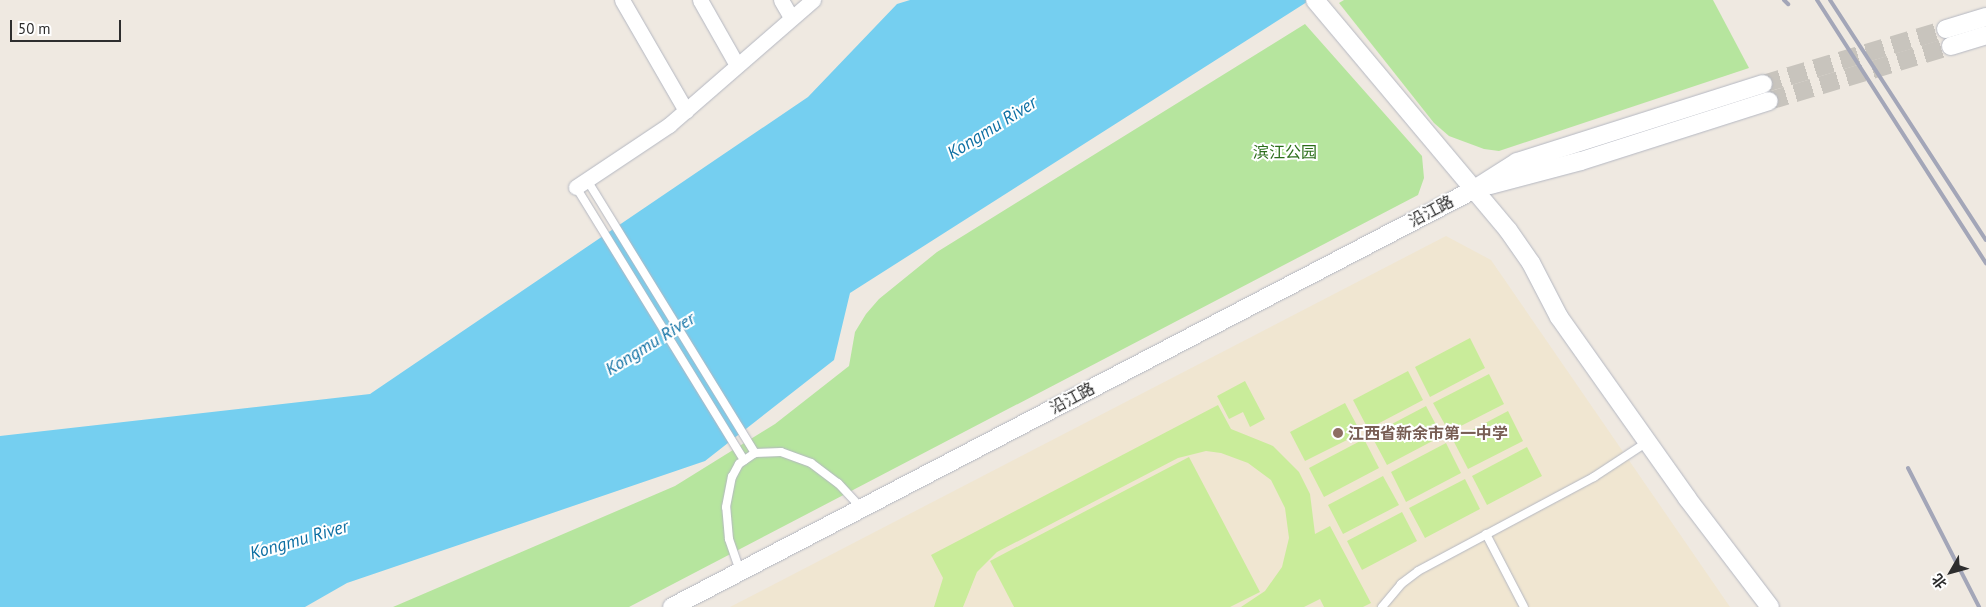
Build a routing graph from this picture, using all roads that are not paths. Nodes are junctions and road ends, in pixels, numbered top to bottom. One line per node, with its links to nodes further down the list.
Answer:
1 (622, 0): 14 (street)
2 (700, 0): 11 (street)
3 (781, 0): 6 (street)
4 (814, 0): 6 (street)
5 (1315, 0): 16 (street)
6 (791, 17): 11 (street)
7 (1986, 17): 8 (street)
8 (1946, 29)
9 (1986, 35): 10 (street)
10 (1951, 46)
11 (737, 65): 14 (street)
12 (1763, 84): 16 (street, 沿江路)
13 (1768, 100): 16 (street, 沿江路)
14 (686, 111): 15 (street)
15 (582, 183): 18 (lane); 19 (lane)
16 (1473, 190): 17 (street); 20 (street, 沿江路)
17 (1647, 442): 21 (lane); 26 (street)
18 (755, 453): 19 (lane); 20 (lane)
19 (744, 460): 22 (lane)
20 (861, 508): 22 (street, 沿江路)
21 (1486, 534): 24 (lane); 25 (lane)
22 (740, 571): 23 (street, 沿江路)
23 (672, 607)
24 (1382, 607)
25 (1524, 607)
26 (1770, 607)

